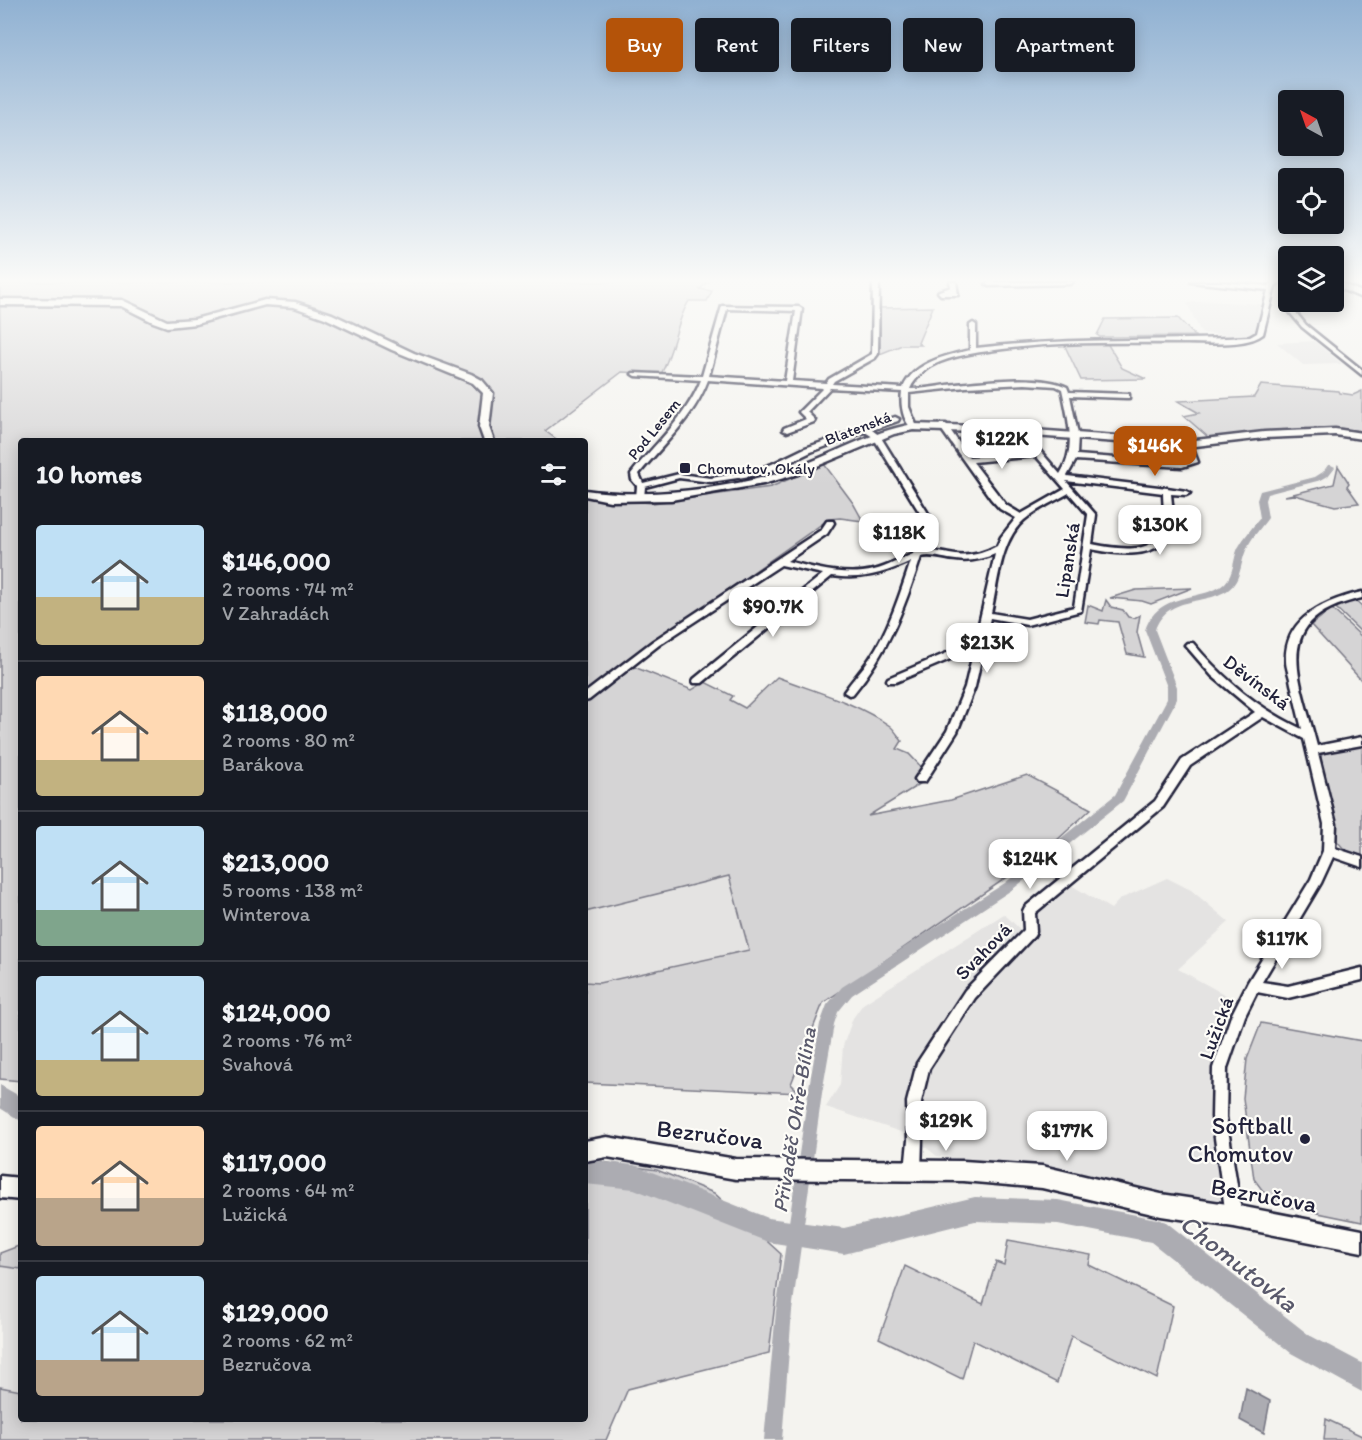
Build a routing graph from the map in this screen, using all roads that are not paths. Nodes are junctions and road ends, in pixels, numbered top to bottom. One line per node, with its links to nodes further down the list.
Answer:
1 (398, 349): 25 (street)
2 (713, 349): 10 (street, Pod Lesem)
3 (793, 349): 11 (street, Pod Lesem)
4 (875, 349): 12 (street)
5 (996, 349): 7 (street)
6 (1333, 349): 8 (street)
7 (973, 351): 13 (street)
8 (1362, 373)
9 (635, 374): 10 (street)
10 (705, 379): 11 (street); 31 (street, Pod Lesem)
11 (788, 384): 12 (street)
12 (825, 386): 13 (street); 20 (street)
13 (904, 390): 14 (street); 18 (street)
14 (1066, 393): 15 (street); 23 (street)
15 (1126, 396)
16 (895, 419): 19 (street)
17 (943, 426): 18 (street, Blatenská); 21 (street, Blatenská); 29 (street)
18 (912, 427): 22 (street, Blatenská)
19 (865, 429): 22 (street); 31 (street)
20 (787, 430)
21 (1019, 432): 23 (street, Blatenská); 27 (street, Lipanská)
22 (876, 436): 36 (street, Blatenská); 41 (street)
23 (1076, 436): 26 (street, Blatenská); 28 (street)
24 (1362, 436): 26 (street, Blatenská)
25 (488, 438)
26 (1187, 444): 28 (street)
27 (1036, 454): 29 (street); 30 (street, Lipanská)
28 (1071, 457): 30 (street)
29 (966, 460): 37 (street)
30 (1062, 478): 32 (street, Lipanská); 33 (street)
31 (641, 486): 36 (street, Pod Lesem)
32 (1070, 490): 37 (street); 39 (street, Lipanská)
33 (1167, 490): 35 (street); 39 (street)
34 (588, 493): 36 (street, Blatenská)
35 (1186, 493)
36 (640, 498)
37 (1021, 517): 40 (street)
38 (830, 523): 42 (street)
39 (1089, 546): 45 (street, Lipanská)
40 (1001, 548): 41 (street); 45 (street)
41 (916, 556): 43 (street); 50 (street)
42 (781, 562): 43 (street); 51 (street)
43 (830, 573): 49 (street)
44 (1362, 595): 54 (street, Lužická)
45 (987, 615): 46 (street)
46 (979, 642): 48 (street); 55 (street)
47 (1190, 645): 52 (street, Děvínská)
48 (892, 680)
49 (698, 681)
50 (849, 692)
51 (588, 696)
52 (1262, 712): 54 (street, Děvínská); 61 (street, Svahová)
53 (1362, 741): 54 (street)
54 (1312, 743): 56 (street, Lužická)
55 (921, 779)
56 (1329, 851): 57 (street); 59 (street, Lužická)
57 (1362, 862)
58 (1362, 974): 59 (street)
59 (1253, 986): 64 (street, Lužická)
60 (588, 1151): 61 (street, Bezručova)
61 (913, 1172): 64 (street, Bezručova)
62 (0, 1187): 63 (street)
63 (18, 1189)
64 (1234, 1216): 65 (street, Bezručova)
65 (1362, 1241)

